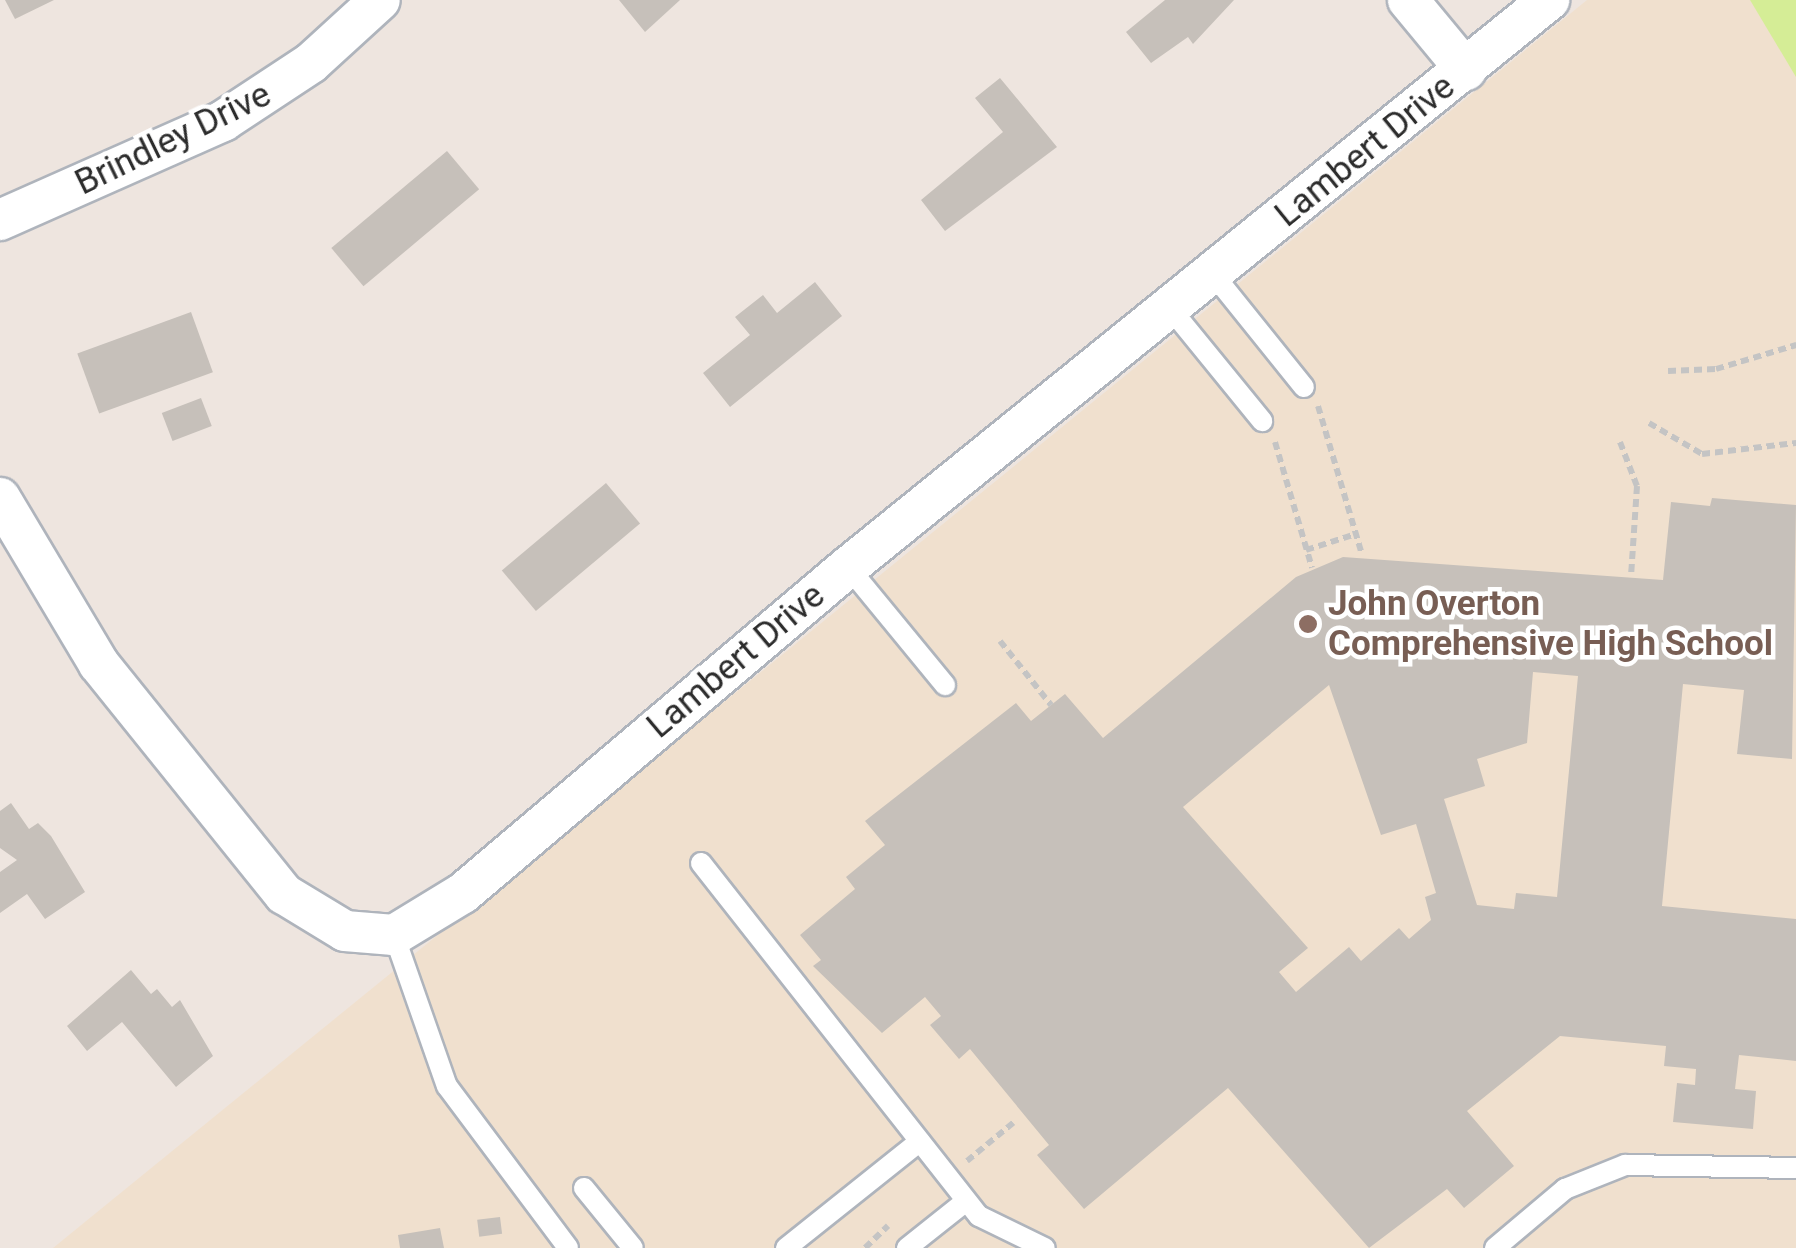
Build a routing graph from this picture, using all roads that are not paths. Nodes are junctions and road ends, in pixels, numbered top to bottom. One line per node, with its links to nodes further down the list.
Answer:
1 (380, 0): 5 (street, Brindley Drive)
2 (1408, 0): 4 (street)
3 (1549, 0): 4 (street, Lambert Drive)
4 (1466, 70): 6 (street, Lambert Drive)
5 (0, 220)
6 (1213, 274): 7 (street, Lambert Drive); 8 (lane)
7 (1170, 308): 9 (lane); 11 (street, Lambert Drive)
8 (1310, 392)
9 (1268, 429)
10 (0, 498): 14 (street)
11 (848, 566): 12 (lane); 14 (street, Lambert Drive)
12 (945, 685)
13 (702, 863): 15 (lane)
14 (394, 935): 19 (lane)
15 (920, 1141): 18 (lane); 21 (lane)
16 (1796, 1168): 24 (lane)
17 (584, 1188): 20 (lane)
18 (966, 1201): 22 (lane); 23 (lane)
19 (568, 1248)
20 (634, 1248)
21 (786, 1248)
22 (906, 1248)
23 (1044, 1248)
24 (1495, 1248)

